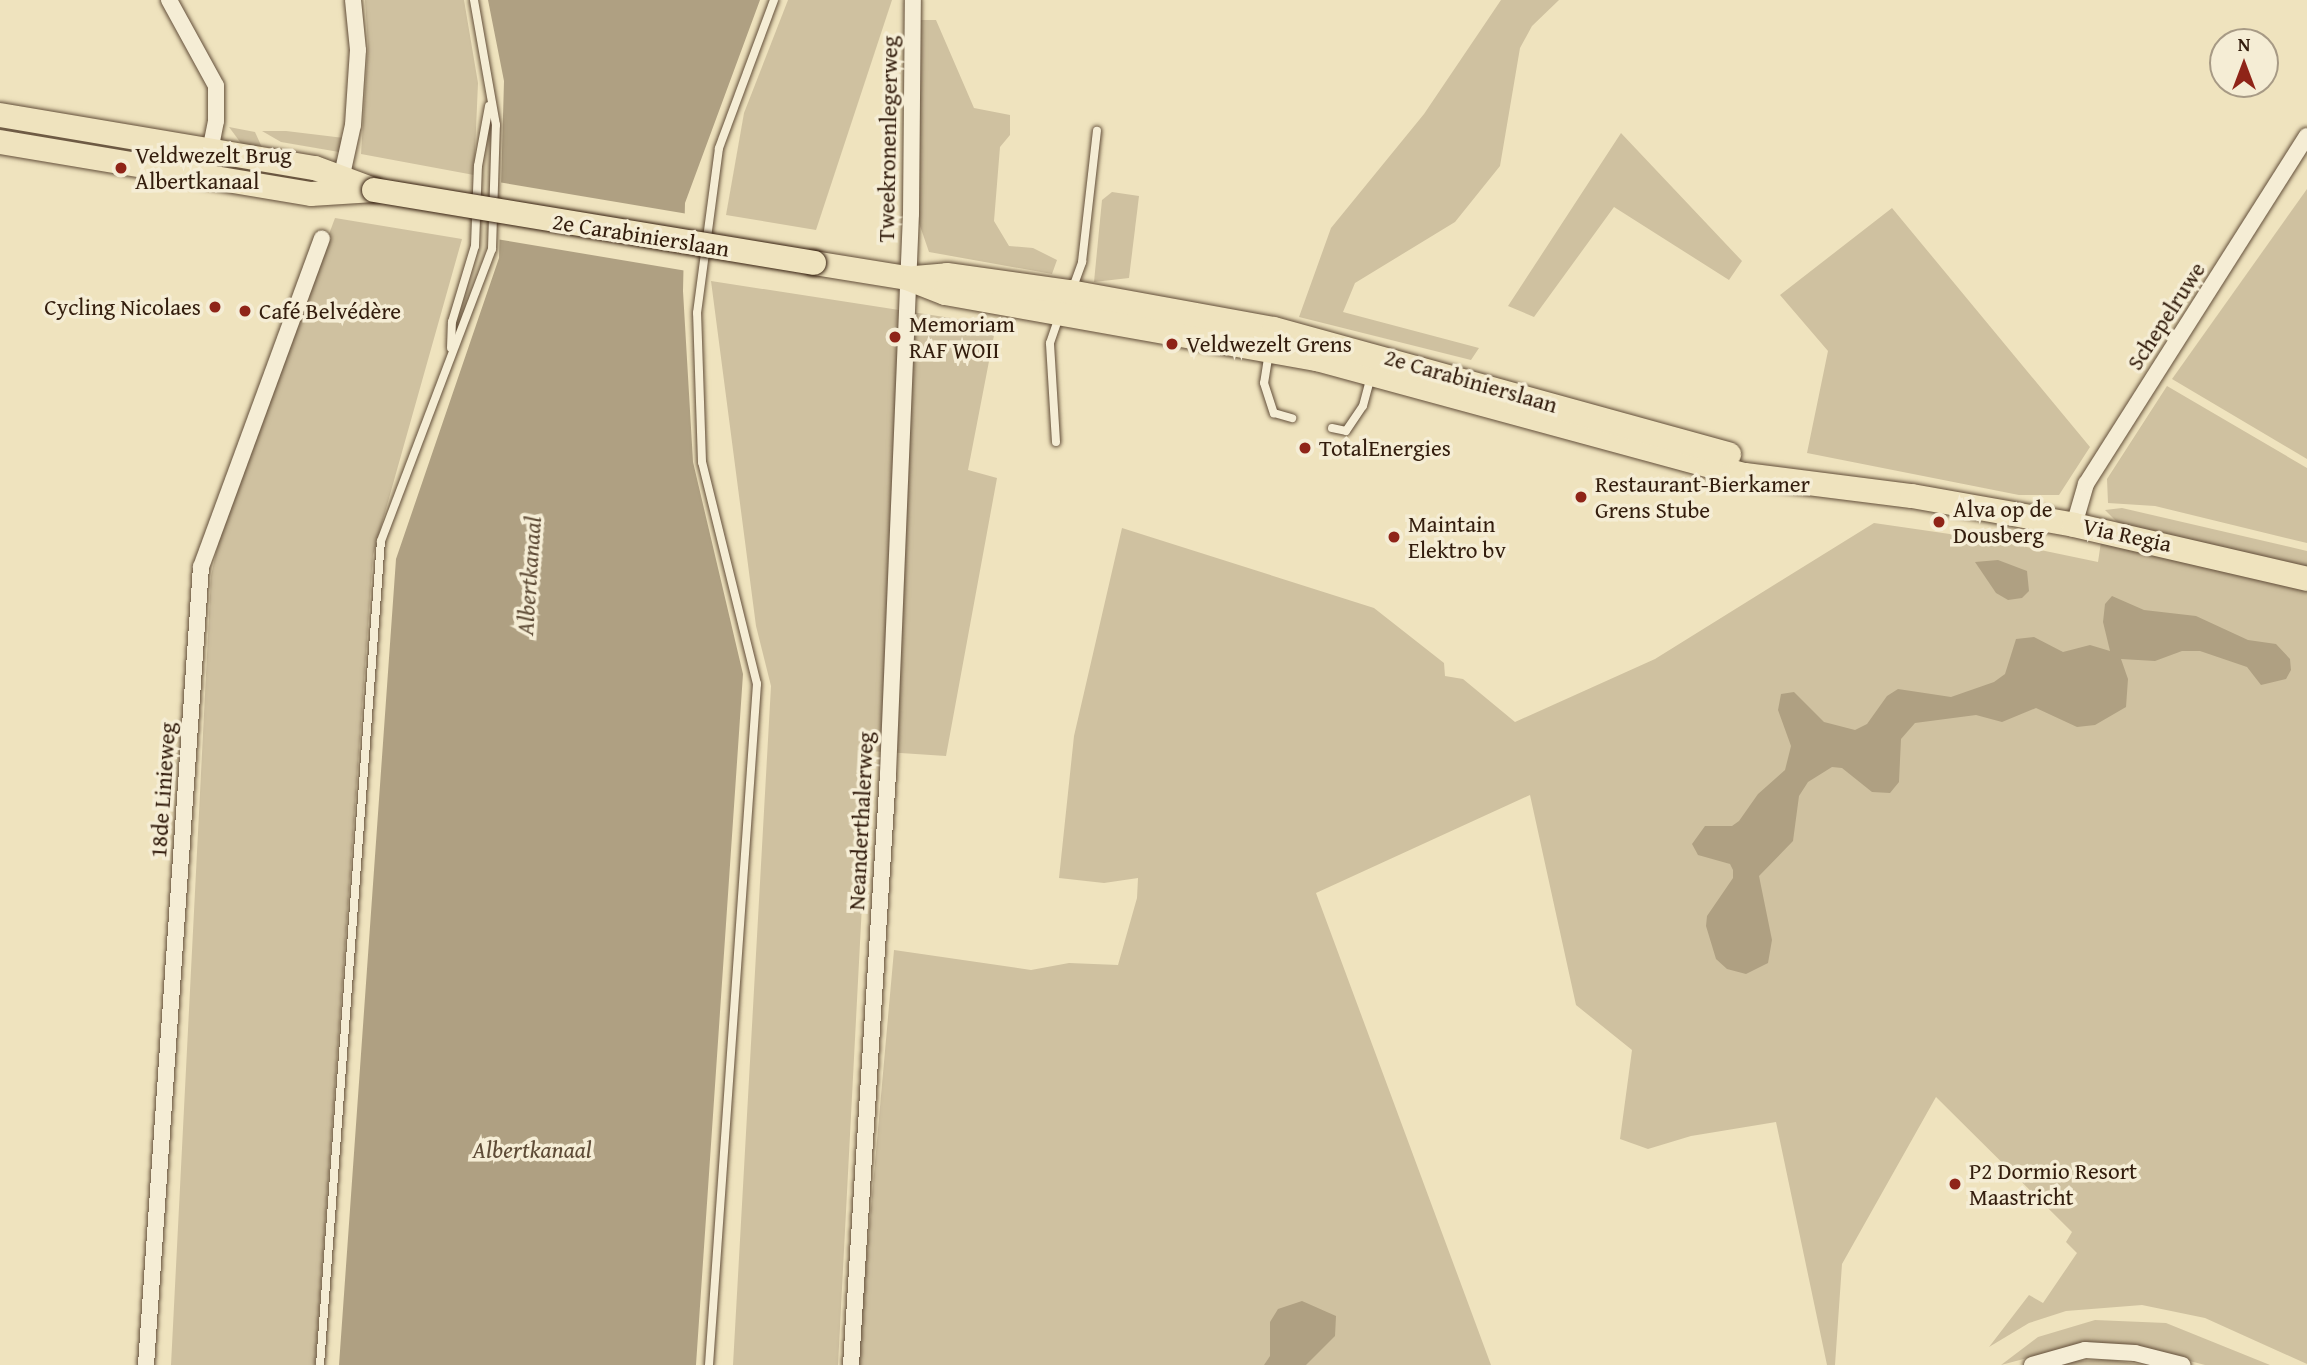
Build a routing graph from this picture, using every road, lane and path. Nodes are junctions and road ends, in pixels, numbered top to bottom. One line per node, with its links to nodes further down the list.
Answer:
1 (169, 0): 11 (street)
2 (353, 0): 13 (street)
3 (474, 0): 6 (lane)
4 (774, 0): 28 (lane)
5 (913, 0): 15 (street, Tweekronenlegerweg)
6 (490, 103): 18 (lane); 18 (lane)
7 (0, 115): 11 (main road, 2e Carabinierslaan)
8 (1097, 131): 16 (lane)
9 (2307, 136): 24 (street, Schepelruwe)
10 (0, 142): 12 (main road, 2e Carabinierslaan)
11 (210, 149): 12 (street); 13 (main road, 2e Carabinierslaan)
12 (205, 176): 13 (main road, 2e Carabinierslaan)
13 (340, 185): 15 (main road, 2e Carabinierslaan, bridge)
14 (322, 239): 26 (street, 18de Linieweg)
15 (907, 278): 16 (main road, 2e Carabinierslaan); 29 (street, Neanderthalerweg)
16 (1065, 303): 17 (main road, 2e Carabinierslaan); 22 (lane)
17 (1271, 339): 19 (main road, 2e Carabinierslaan); 20 (lane)
18 (451, 355): 27 (lane)
19 (1375, 364): 21 (lane); 23 (main road, 2e Carabinierslaan)
20 (1292, 418)
21 (1332, 428)
22 (1056, 442)
23 (1694, 454): 24 (main road, Via Regia)
24 (2074, 524): 25 (main road, Via Regia)
25 (2307, 579)
26 (146, 1365)
27 (320, 1365)
28 (709, 1365)
29 (851, 1365)
30 (2032, 1365): 31 (street)
31 (2182, 1365)

